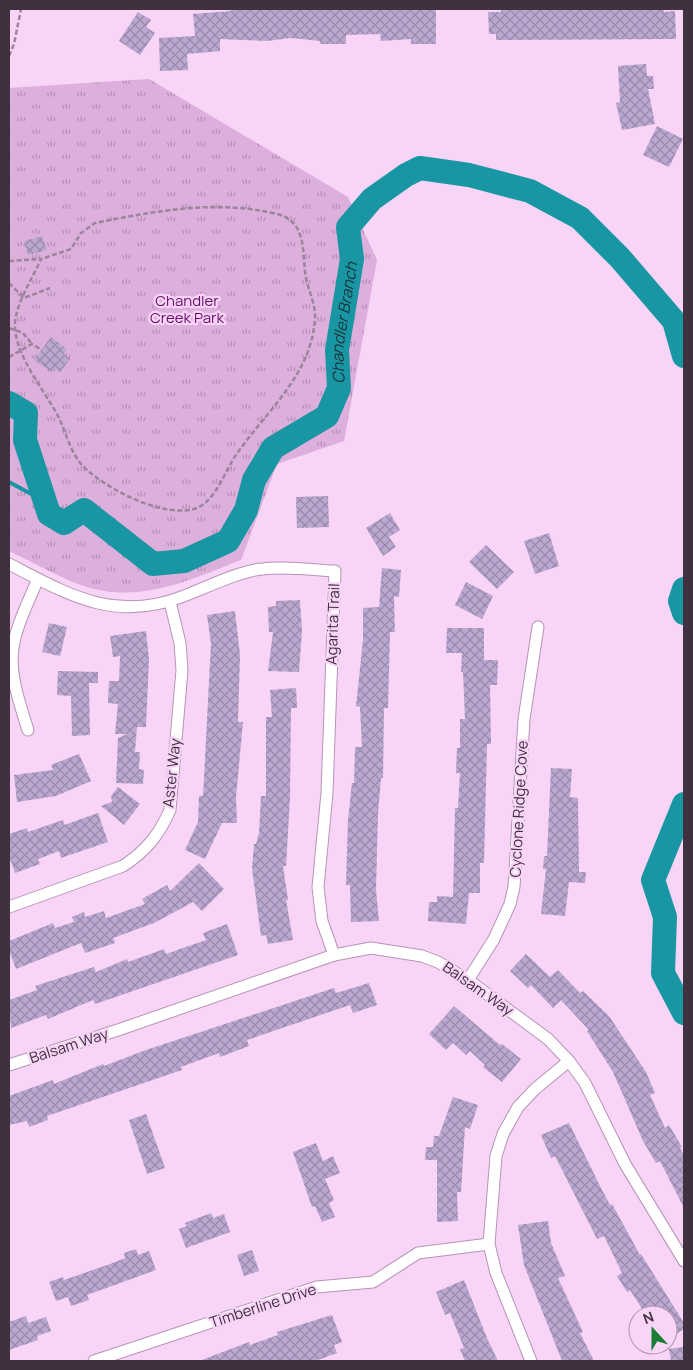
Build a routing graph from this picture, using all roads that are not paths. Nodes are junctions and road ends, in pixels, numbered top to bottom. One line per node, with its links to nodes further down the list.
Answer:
1 (9, 564): 2 (street, Agarita Trail)
2 (38, 579): 3 (street, Agarita Trail); 5 (street)
3 (170, 602): 6 (street, Aster Way); 7 (street, Agarita Trail)
4 (538, 627): 8 (street, Cyclone Ridge Cove)
5 (28, 730)
6 (9, 907)
7 (334, 955): 8 (street, Balsam Way); 10 (street, Balsam Way)
8 (468, 980): 9 (street, Balsam Way)
9 (569, 1061): 11 (street); 12 (street, Balsam Way)
10 (9, 1065)
11 (489, 1244): 13 (street, Timberline Drive); 14 (street)
12 (684, 1261)
13 (94, 1361)
14 (531, 1361)

